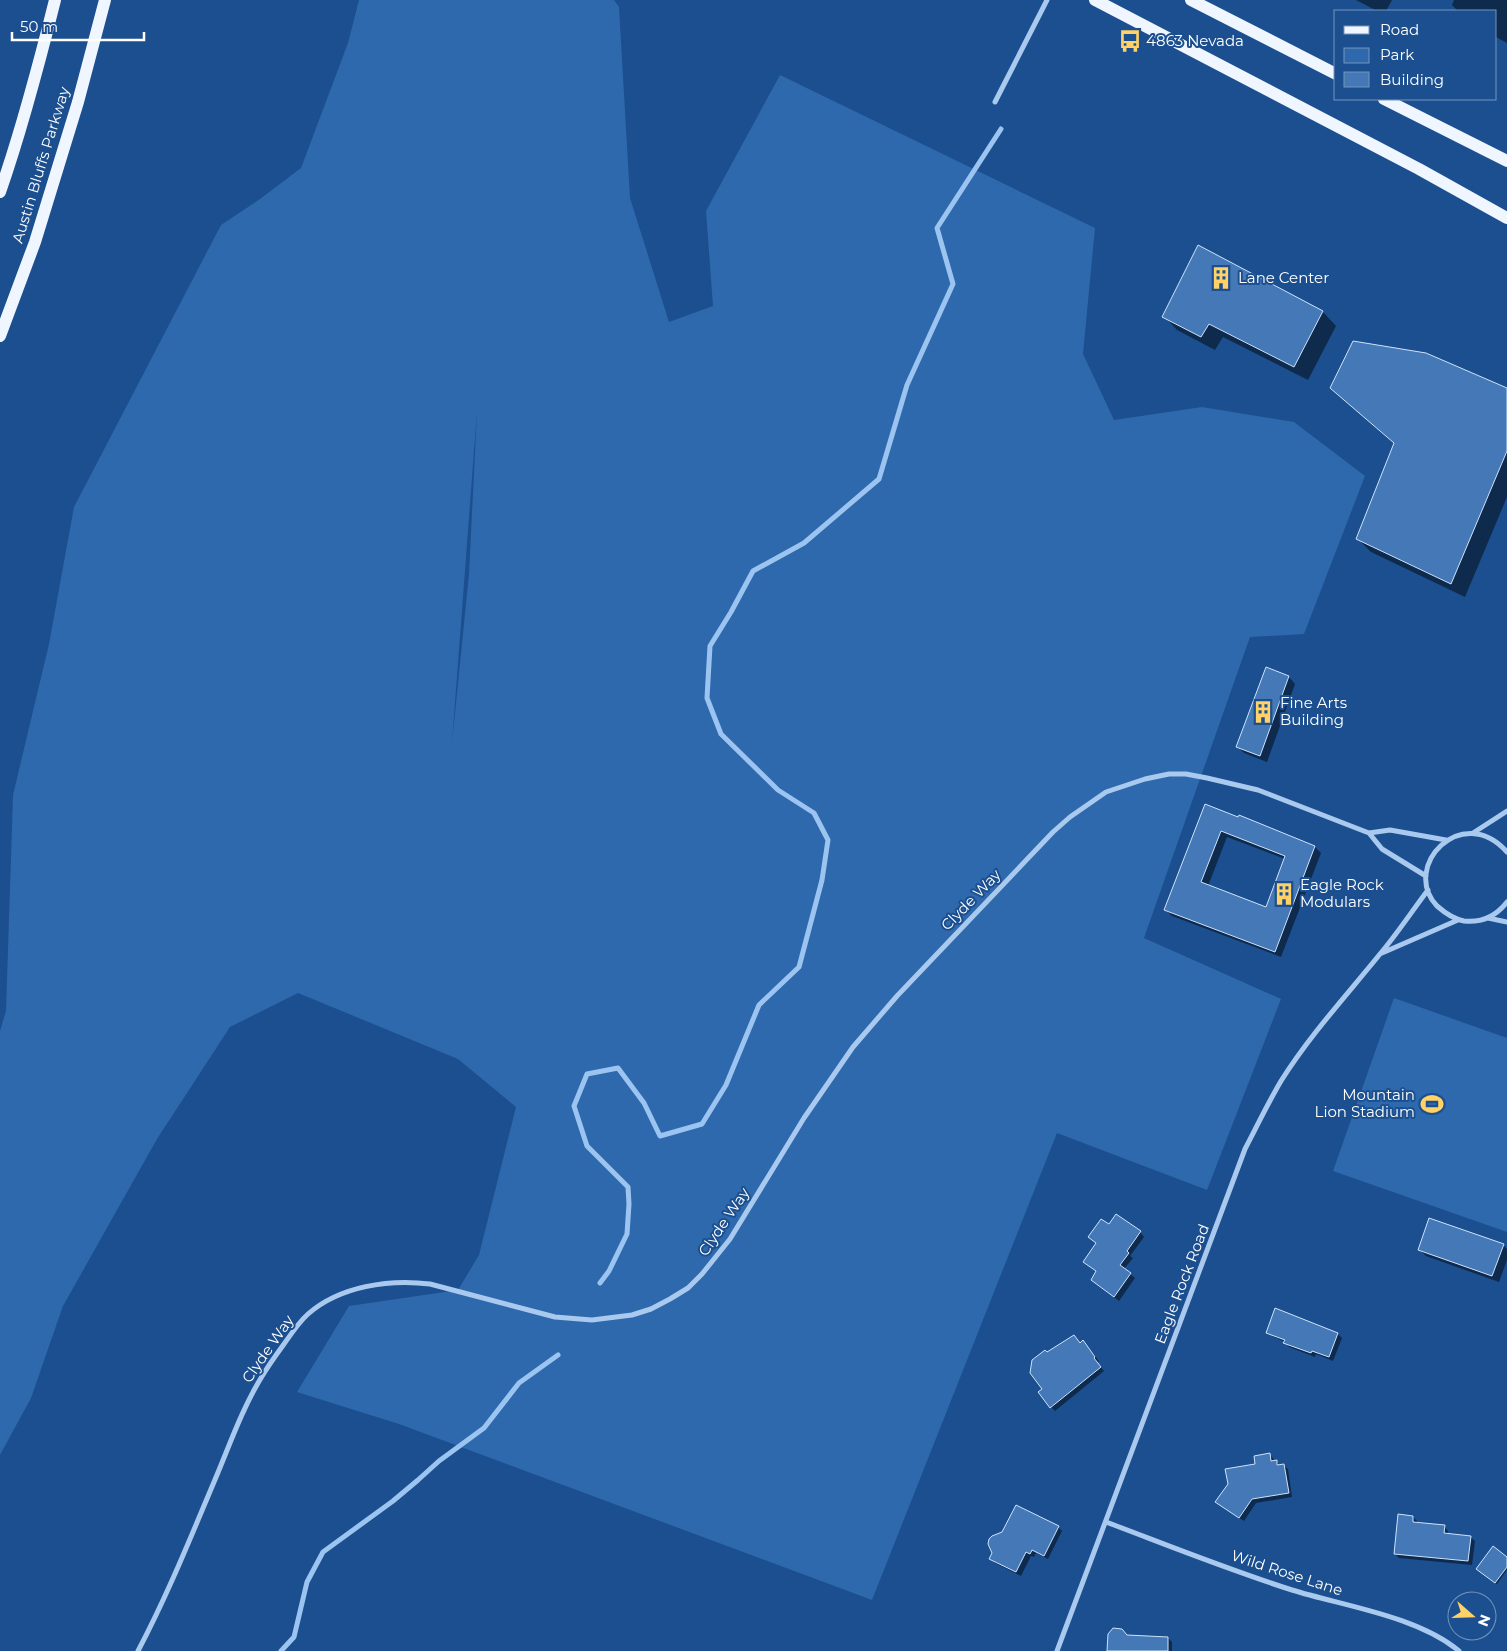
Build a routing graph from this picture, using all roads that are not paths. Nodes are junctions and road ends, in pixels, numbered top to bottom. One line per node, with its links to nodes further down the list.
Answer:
1 (55, 0): 10 (main road, Austin Bluffs Parkway)
2 (105, 0): 12 (main road, Austin Bluffs Parkway)
3 (1047, 0): 8 (street)
4 (1096, 0): 11 (main road)
5 (1190, 0): 6 (main road)
6 (1334, 73)
7 (1386, 100): 9 (main road)
8 (995, 102)
9 (1507, 161)
10 (0, 192)
11 (1507, 218)
12 (0, 336)
13 (1507, 811): 15 (street)
14 (1369, 833): 16 (street); 18 (street); 26 (street, Clyde Way)
15 (1473, 833): 16 (street); 17 (street)
16 (1446, 840): 18 (street)
17 (1507, 852)
18 (1426, 876): 19 (street)
19 (1428, 890): 22 (street); 24 (street, Eagle Rock Road)
20 (1507, 902): 21 (street)
21 (1488, 918): 22 (street, Eagle Rock Road); 23 (street, Eagle Rock Road)
22 (1458, 920): 24 (street, Eagle Rock Road)
23 (1507, 922)
24 (1381, 953): 25 (street, Eagle Rock Road)
25 (1106, 1522): 27 (street, Eagle Rock Road); 28 (street, Wild Rose Lane)
26 (138, 1651)
27 (1057, 1651)
28 (1458, 1651)

